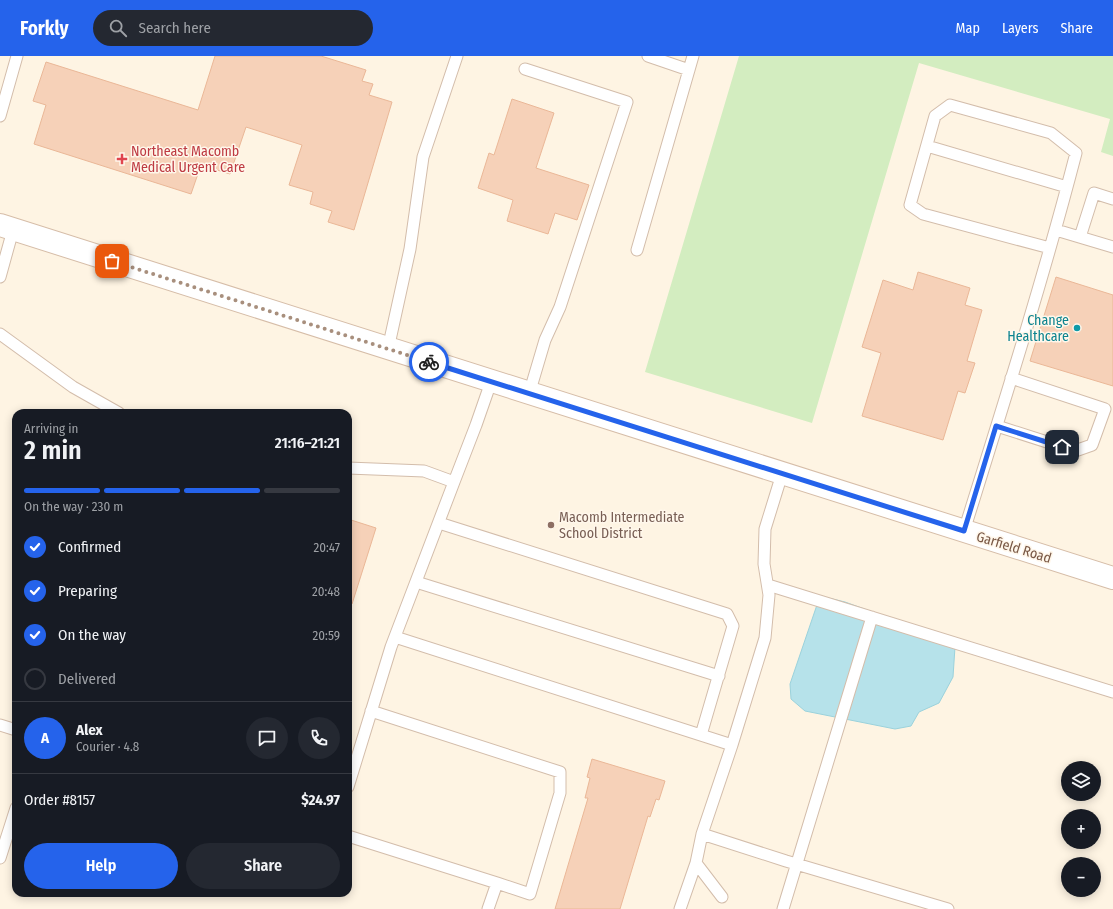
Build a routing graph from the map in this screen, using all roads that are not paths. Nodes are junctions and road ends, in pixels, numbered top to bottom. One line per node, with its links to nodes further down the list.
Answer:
1 (17, 56): 7 (lane)
2 (457, 56): 19 (lane)
3 (648, 56): 6 (lane)
4 (693, 56): 6 (lane)
5 (525, 69): 22 (lane)
6 (689, 70): 16 (lane)
7 (0, 116)
8 (927, 146): 9 (lane); 9 (lane); 15 (lane)
9 (1067, 187): 12 (lane)
10 (1113, 199): 13 (lane)
11 (7, 228): 17 (lane); 19 (main road, Garfield Road)
12 (1056, 230): 13 (lane); 15 (lane)
13 (1080, 237): 14 (lane)
14 (1113, 247)
15 (1050, 248): 20 (lane)
16 (637, 250)
17 (0, 277)
18 (0, 334): 23 (lane)
19 (388, 349): 21 (main road, Garfield Road)
20 (1011, 378): 24 (lane); 24 (lane)
21 (491, 382): 22 (main road, Garfield Road); 27 (lane)
22 (529, 394): 26 (main road, Garfield Road)
23 (112, 409)
24 (996, 426): 29 (lane)
25 (352, 468): 27 (lane)
26 (782, 474): 29 (main road, Garfield Road); 32 (lane)
27 (454, 482): 28 (lane)
28 (439, 523): 31 (lane); 35 (lane)
29 (964, 531): 30 (main road, Garfield Road)
30 (1113, 578)
31 (416, 582): 34 (lane); 35 (lane)
32 (768, 585): 33 (lane); 41 (lane)
33 (872, 617): 36 (lane); 48 (lane)
34 (395, 637): 37 (lane); 40 (lane)
35 (718, 676): 40 (lane)
36 (1113, 692)
37 (371, 712): 42 (lane); 49 (lane)
38 (0, 725): 39 (lane)
39 (12, 729)
40 (701, 735): 41 (lane)
41 (732, 745): 44 (lane)
42 (352, 775)
43 (12, 820): 46 (lane)
44 (702, 834): 47 (lane); 48 (lane)
45 (352, 837): 49 (lane)
46 (0, 858)
47 (696, 863): 50 (lane); 51 (lane)
48 (797, 864): 53 (lane); 54 (lane)
49 (497, 883): 52 (lane)
50 (722, 897)
51 (683, 907)
52 (488, 909)
53 (783, 909)
54 (948, 909)

